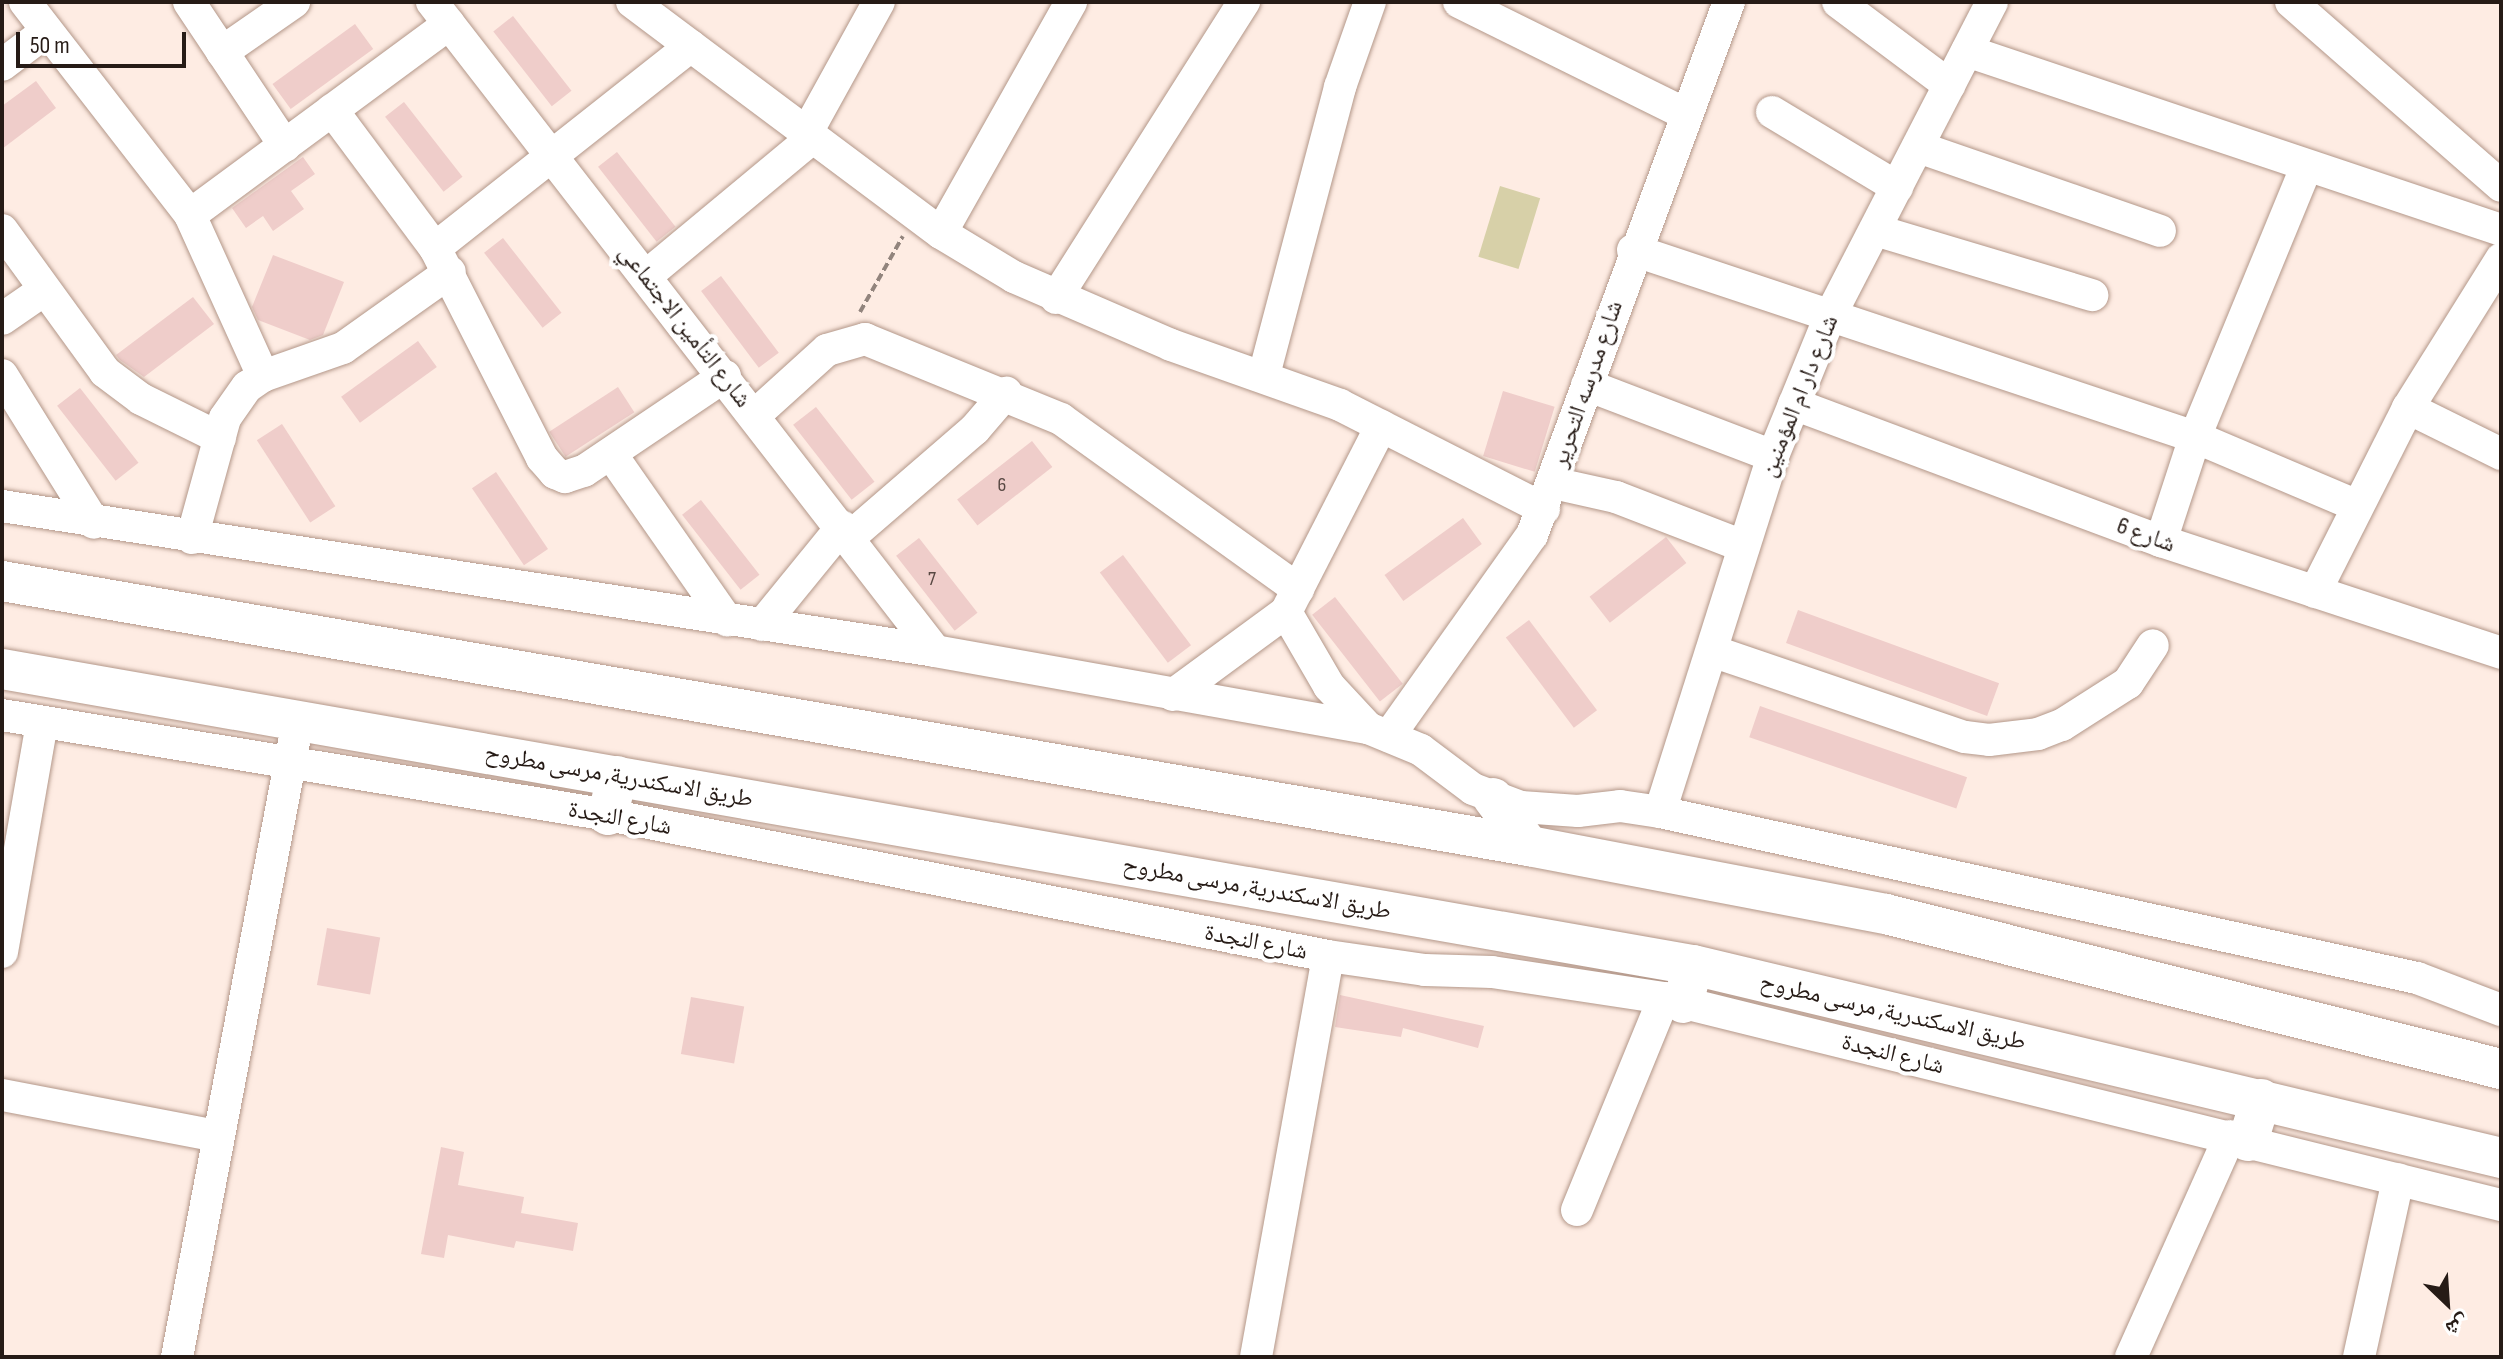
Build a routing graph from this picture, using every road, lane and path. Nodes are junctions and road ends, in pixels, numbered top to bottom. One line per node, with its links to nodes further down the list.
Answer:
1 (25, 2): 15 (street)
2 (189, 2): 18 (street)
3 (294, 2): 18 (street)
4 (632, 2): 16 (street)
5 (879, 2): 24 (street)
6 (1071, 2): 32 (street)
7 (1244, 2): 43 (street)
8 (1370, 2): 48 (street)
9 (1459, 2): 23 (street)
10 (1729, 2): 23 (street, شارع مدرسه التحرير)
11 (2291, 2): 29 (street)
12 (1848, 5): 20 (street)
13 (1979, 7): 17 (street, شارع دار ام المؤمنين)
14 (441, 13): 21 (street); 27 (street, شارع التأمين الاجتماعي)
15 (47, 31): 19 (street); 31 (street)
16 (691, 46): 24 (street); 27 (street)
17 (1967, 51): 20 (street, شارع دار ام المؤمنين); 28 (street)
18 (222, 52): 25 (street)
19 (2, 65)
20 (1949, 85): 26 (street, شارع دار ام المؤمنين)
21 (332, 110): 25 (street); 39 (street)
22 (1772, 112): 30 (street)
23 (1686, 114): 37 (street, شارع مدرسه التحرير)
24 (809, 136): 32 (street); 40 (street)
25 (285, 146): 31 (street)
26 (1918, 147): 30 (street, شارع دار ام المؤمنين); 36 (street)
27 (552, 156): 39 (street); 40 (street, شارع التأمين الاجتماعي)
28 (2306, 168): 35 (street); 57 (street)
29 (2501, 186)
30 (1897, 187): 34 (street, شارع دار ام المؤمنين)
31 (190, 215): 49 (street)
32 (928, 224): 43 (street); 46 (path)
33 (2, 230): 41 (street)
34 (1875, 230): 42 (street); 44 (street, شارع دار ام المؤمنين)
35 (2501, 230)
36 (2160, 231)
37 (1633, 250): 44 (street); 51 (street, شارع مدرسه التحرير)
38 (2501, 259): 54 (street)
39 (442, 260): 49 (street); 59 (street)
40 (646, 276): 50 (street, شارع التأمين الاجتماعي)
41 (44, 290): 45 (street); 58 (street)
42 (2092, 295)
43 (1056, 298): 48 (street)
44 (1831, 314): 53 (street, شارع دار ام المؤمنين); 57 (street)
45 (2, 319)
46 (845, 342): 52 (street); 55 (street)
47 (2, 375): 65 (street)
48 (1264, 375): 56 (street)
49 (263, 376): 58 (street)
50 (725, 376): 55 (street, شارع التأمين الاجتماعي); 59 (street)
51 (1587, 385): 61 (street); 62 (street, شارع مدرسه التحرير)
52 (1006, 393): 66 (street); 72 (street)
53 (1794, 404): 61 (street, شارع دار ام المؤمنين); 68 (street, شارع 6)
54 (2408, 408): 60 (street); 63 (street)
55 (755, 415): 66 (street, شارع التأمين الاجتماعي)
56 (1381, 426): 62 (street); 72 (street)
57 (2195, 437): 63 (street); 68 (street)
58 (220, 438): 67 (street)
59 (611, 454): 73 (street)
60 (2501, 454)
61 (1773, 456): 69 (street, شارع دار ام المؤمنين)
62 (1548, 496): 69 (street); 84 (street, شارع مدرسه التحرير)
63 (2355, 505): 71 (street)
64 (2, 506): 65 (street)
65 (94, 523): 67 (street)
66 (846, 532): 74 (street); 76 (street, شارع التأمين الاجتماعي)
67 (192, 538): 73 (street)
68 (2161, 541): 71 (street, شارع 6)
69 (1743, 546): 77 (street, شارع دار ام المؤمنين)
70 (2, 581): 90 (main road)
71 (2315, 592): 78 (street, شارع 6)
72 (1292, 601): 80 (street); 84 (street)
73 (727, 620): 74 (street)
74 (762, 625): 76 (street)
75 (2153, 645): 77 (street)
76 (935, 651): 80 (street)
77 (1712, 651): 88 (street, شارع دار ام المؤمنين)
78 (2501, 653)
79 (2, 669): 82 (main road, طريق الاسكندرية, مرسى مطروح)
80 (1173, 695): 84 (street)
81 (2, 715): 83 (street, شارع النجدة)
82 (299, 720): 85 (street); 86 (main road, طريق الاسكندرية, مرسى مطروح)
83 (42, 722): 85 (street, شارع النجدة); 91 (street)
84 (1378, 732): 87 (street)
85 (290, 763): 89 (street, شارع النجدة); 99 (street)
86 (617, 776): 89 (main road); 93 (main road, طريق الاسكندرية, مرسى مطروح)
87 (1493, 798): 88 (street); 90 (main road)
88 (1660, 812): 95 (street)
89 (608, 815): 92 (street, شارع النجدة)
90 (1529, 846): 96 (main road)
91 (2, 952)
92 (1328, 956): 94 (street, شارع النجدة); 106 (street)
93 (1693, 965): 94 (main road); 98 (main road, طريق الاسكندرية, مرسى مطروح)
94 (1673, 1001): 100 (street, شارع النجدة); 104 (street)
95 (2501, 1010)
96 (2501, 1069)
97 (2, 1095): 99 (street)
98 (2261, 1099): 100 (main road); 101 (main road, طريق الاسكندرية, مرسى مطروح)
99 (216, 1136): 105 (street)
100 (2239, 1138): 102 (street, شارع النجدة); 107 (street)
101 (2501, 1158)
102 (2398, 1179): 103 (street, شارع النجدة); 108 (street)
103 (2501, 1205)
104 (1577, 1210)
105 (177, 1357)
106 (1256, 1357)
107 (2131, 1357)
108 (2359, 1357)

